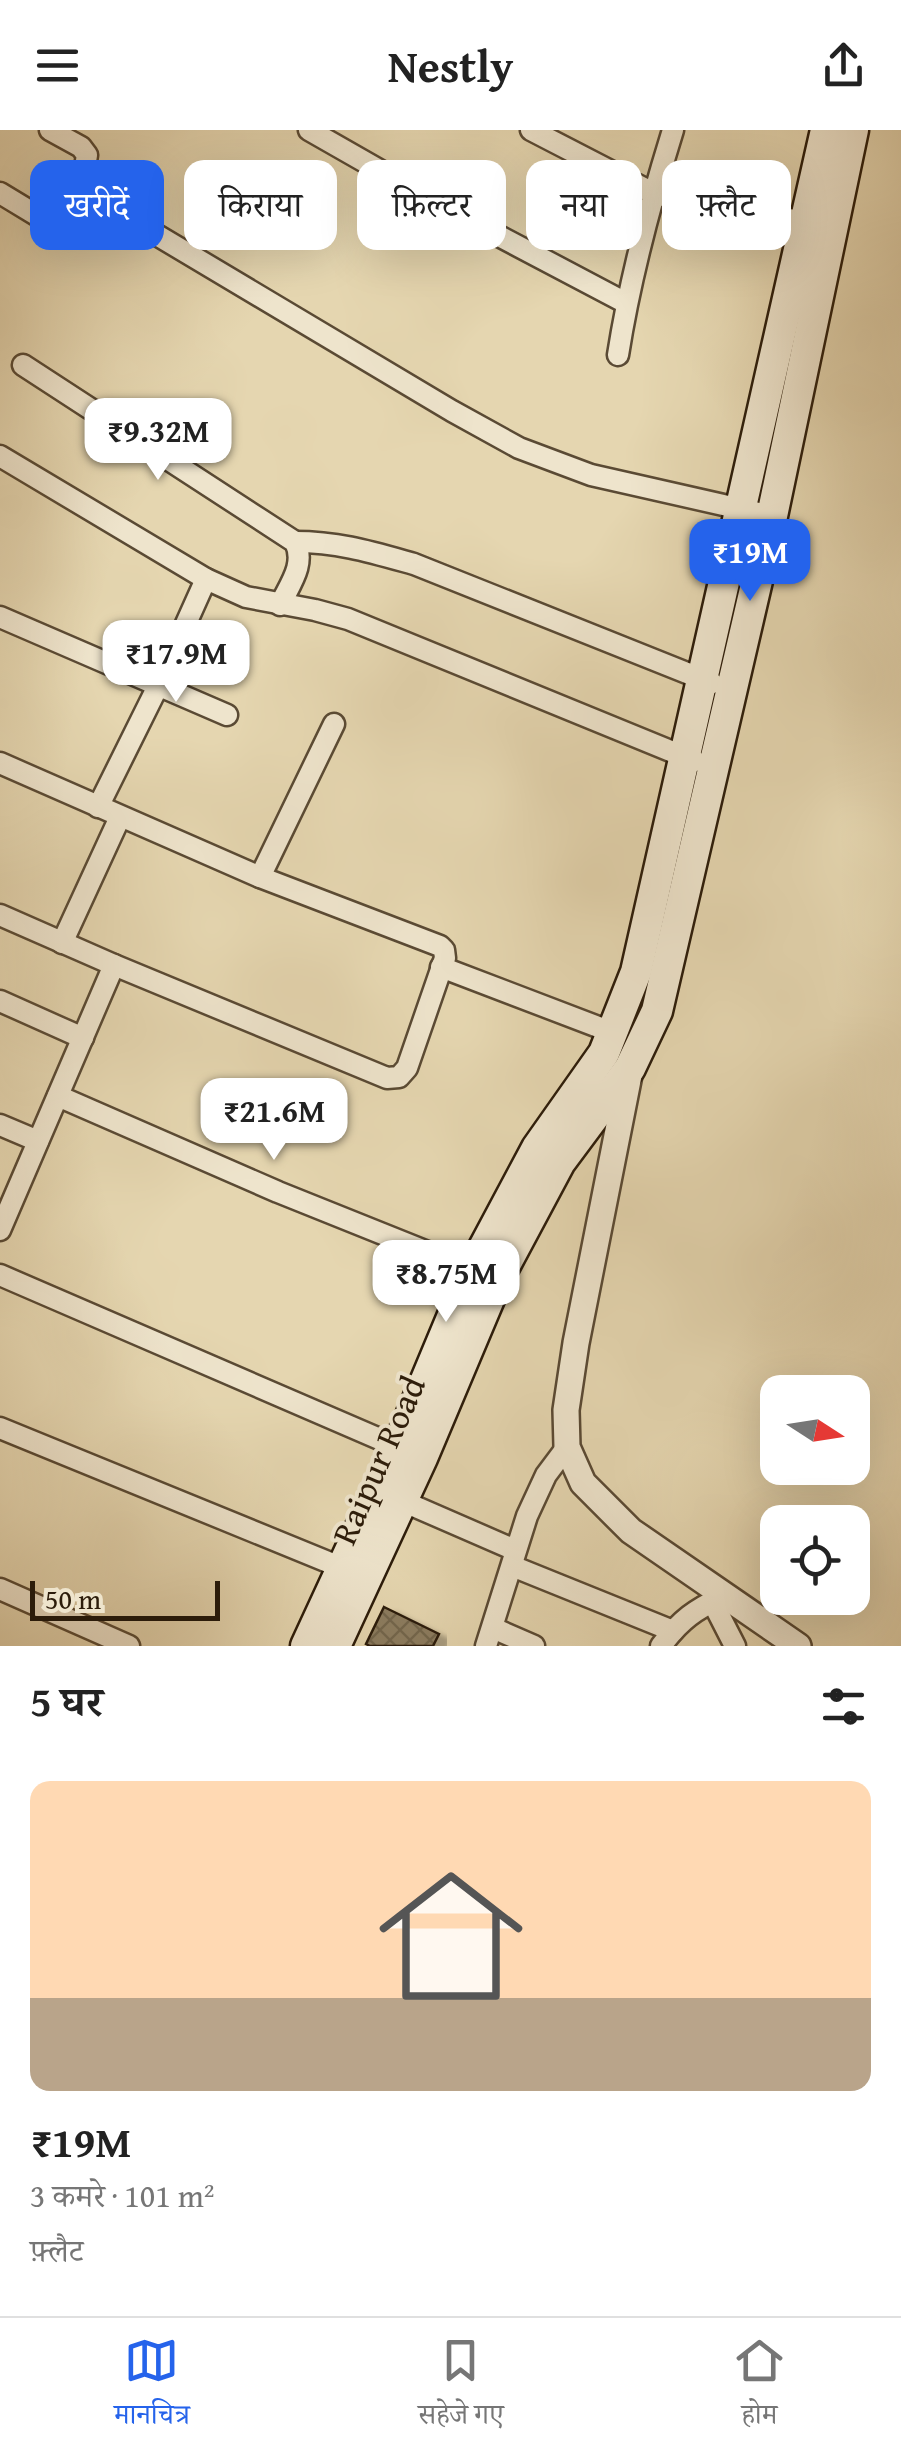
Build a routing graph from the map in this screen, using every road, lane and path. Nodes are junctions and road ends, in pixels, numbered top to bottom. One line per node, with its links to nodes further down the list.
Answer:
1 (50, 130): 7 (street)
2 (308, 130): 13 (street)
3 (531, 130): 9 (street)
4 (673, 130): 9 (street)
5 (826, 130): 11 (main road)
6 (852, 130): 11 (main road)
7 (86, 160)
8 (0, 193): 10 (street)
9 (653, 193): 11 (street); 13 (street)
10 (30, 211)
11 (819, 223): 17 (main road); 18 (main road)
12 (164, 238): 17 (street)
13 (626, 303): 14 (street)
14 (618, 354)
15 (23, 365): 19 (street)
16 (0, 456): 20 (street)
17 (740, 510): 18 (street); 23 (main road)
18 (772, 516): 25 (main road)
19 (294, 542): 21 (street); 23 (street)
20 (206, 580): 21 (street); 24 (street)
21 (280, 604): 28 (street)
22 (0, 617): 24 (street)
23 (702, 680): 25 (street); 28 (main road)
24 (158, 686): 26 (street); 31 (street)
25 (731, 690): 30 (main road)
26 (227, 715)
27 (334, 724): 33 (street)
28 (684, 756): 30 (street); 40 (main road)
29 (0, 763): 31 (street)
30 (714, 768): 40 (main road)
31 (98, 807): 32 (street)
32 (120, 817): 33 (street); 35 (street)
33 (260, 878): 37 (street)
34 (0, 915): 35 (street)
35 (62, 943): 36 (street)
36 (114, 965): 37 (street); 39 (street)
37 (441, 967): 40 (street)
38 (0, 1001): 39 (street)
39 (83, 1038): 41 (street)
40 (622, 1050): 46 (main road, Raipur Road); 49 (street)
41 (58, 1096): 43 (street); 46 (street)
42 (0, 1126): 43 (street)
43 (38, 1141): 44 (street)
44 (0, 1230)
45 (0, 1275): 48 (street)
46 (484, 1275): 48 (main road, Raipur Road); 50 (main road, Raipur Road)
47 (0, 1428): 52 (street)
48 (398, 1447): 50 (main road, Raipur Road)
49 (567, 1447): 51 (street); 54 (street)
50 (391, 1496): 51 (street); 52 (main road, Raipur Road)
51 (514, 1558): 55 (street); 56 (street)
52 (353, 1573): 57 (main road, Raipur Road); 59 (main road, Raipur Road)
53 (0, 1588): 58 (street)
54 (718, 1599): 56 (street); 61 (street); 62 (street)
55 (489, 1637): 60 (street)
56 (667, 1638)
57 (342, 1644)
58 (128, 1646)
59 (306, 1646)
60 (534, 1646)
61 (735, 1646)
62 (798, 1646)

